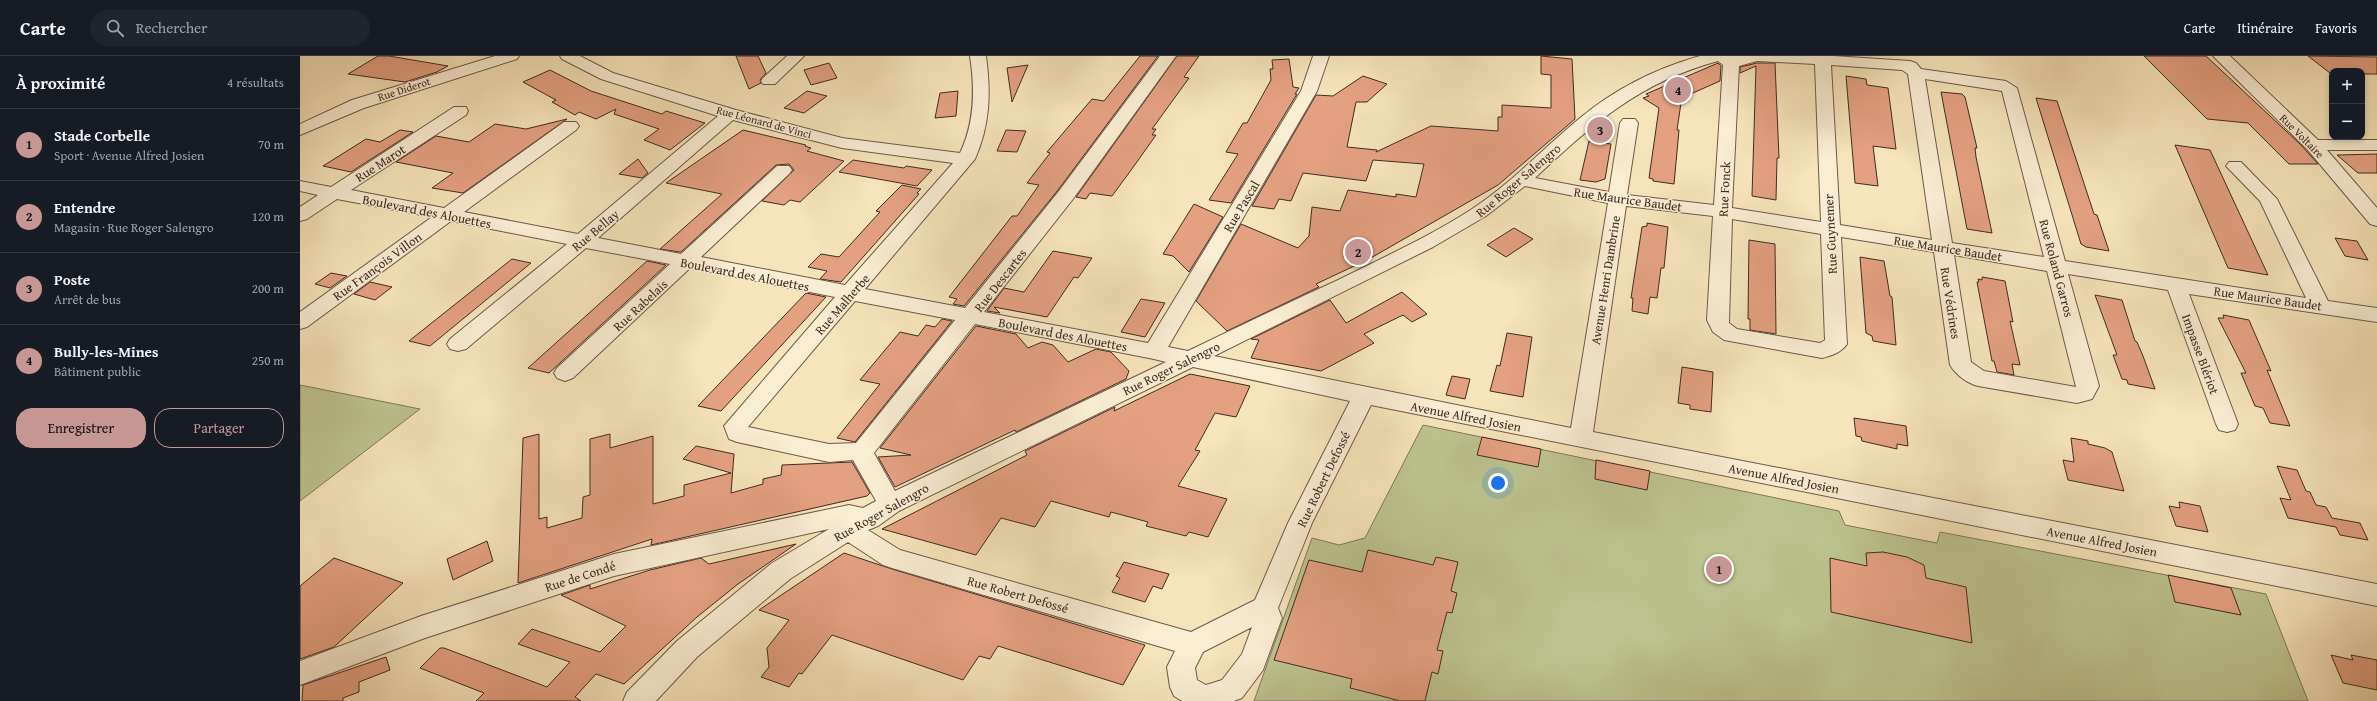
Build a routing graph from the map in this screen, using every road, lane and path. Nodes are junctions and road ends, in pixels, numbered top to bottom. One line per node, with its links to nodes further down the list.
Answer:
1 (471, 56): 11 (street)
2 (511, 56): 11 (street, Rue Diderot)
3 (568, 56): 16 (street, Rue Léonard de Vinci)
4 (796, 56): 13 (street)
5 (978, 56): 22 (street, Rue Malherbe)
6 (1168, 56): 42 (street, Rue Descartes)
7 (1322, 56): 46 (street, Rue Pascal)
8 (2221, 56): 20 (street, Rue Voltaire)
9 (1715, 58): 10 (street, Rue Roger Salengro); 25 (street, Rue Roger Salengro); 29 (street, Rue Fonck)
10 (1823, 60): 12 (street, Rue Roger Salengro); 33 (street, Rue Guynemer)
11 (486, 64): 19 (street, Rue Diderot)
12 (1916, 73): 14 (street, Rue Roger Salengro); 35 (street, Rue Védrines)
13 (769, 81)
14 (2009, 88): 37 (street, Rue Roland Garros)
15 (460, 111): 27 (street, Rue Marot)
16 (730, 114): 22 (street, Rue Léonard de Vinci); 34 (street, Rue Bellay)
17 (1629, 123): 28 (street, Avenue Henri Dambrine)
18 (570, 126): 31 (street, Rue François Villon)
19 (300, 130)
20 (2313, 145): 21 (street); 32 (street, Rue Voltaire)
21 (2377, 145)
22 (966, 159): 39 (street, Rue Malherbe)
23 (2235, 166): 40 (street)
24 (783, 170): 36 (street, Rue Rabelais)
25 (1520, 179): 28 (street, Rue Maurice Baudet); 47 (street, Rue Roger Salengro)
26 (300, 186): 27 (street, Boulevard des Alouettes)
27 (334, 193): 30 (street, Rue Marot); 31 (street, Boulevard des Alouettes)
28 (1618, 199): 29 (street, Rue Maurice Baudet); 52 (street, Avenue Henri Dambrine)
29 (1723, 212): 33 (street, Rue Maurice Baudet); 44 (street, Rue Fonck)
30 (300, 215)
31 (447, 215): 34 (street, Boulevard des Alouettes); 43 (street, Rue François Villon)
32 (2377, 220)
33 (1829, 229): 35 (street, Rue Maurice Baudet); 44 (street, Rue Guynemer)
34 (582, 241): 36 (street, Boulevard des Alouettes); 45 (street, Rue Bellay)
35 (1942, 247): 37 (street, Rue Maurice Baudet); 49 (street, Rue Védrines)
36 (686, 262): 39 (street, Boulevard des Alouettes); 48 (street, Rue Rabelais)
37 (2056, 265): 38 (street, Rue Maurice Baudet); 49 (street, Rue Roland Garros)
38 (2176, 285): 40 (street, Rue Maurice Baudet); 51 (street, Impasse Blériot)
39 (851, 294): 42 (street, Boulevard des Alouettes); 53 (street, Rue Malherbe)
40 (2320, 306): 41 (street, Rue Maurice Baudet)
41 (2377, 315)
42 (971, 316): 46 (street, Boulevard des Alouettes); 53 (street, Rue Descartes)
43 (300, 322)
44 (1774, 343)
45 (458, 344)
46 (1154, 352): 47 (street, Boulevard des Alouettes)
47 (1191, 359): 50 (street, Avenue Alfred Josien); 54 (street, Rue Roger Salengro)
48 (565, 373)
49 (2029, 387)
50 (1364, 396): 52 (street, Avenue Alfred Josien); 57 (street, Rue Robert Defossé)
51 (2227, 424)
52 (1581, 438): 56 (street, Avenue Alfred Josien)
53 (862, 451): 54 (street)
54 (890, 504): 55 (street, Rue Roger Salengro)
55 (859, 524): 58 (street, Rue Robert Defossé); 59 (street, Rue de Condé); 60 (street, Rue Roger Salengro)
56 (2377, 595)
57 (1265, 608): 58 (street); 58 (street, Rue Robert Defossé)
58 (1193, 644)
59 (300, 673)
60 (637, 701)

